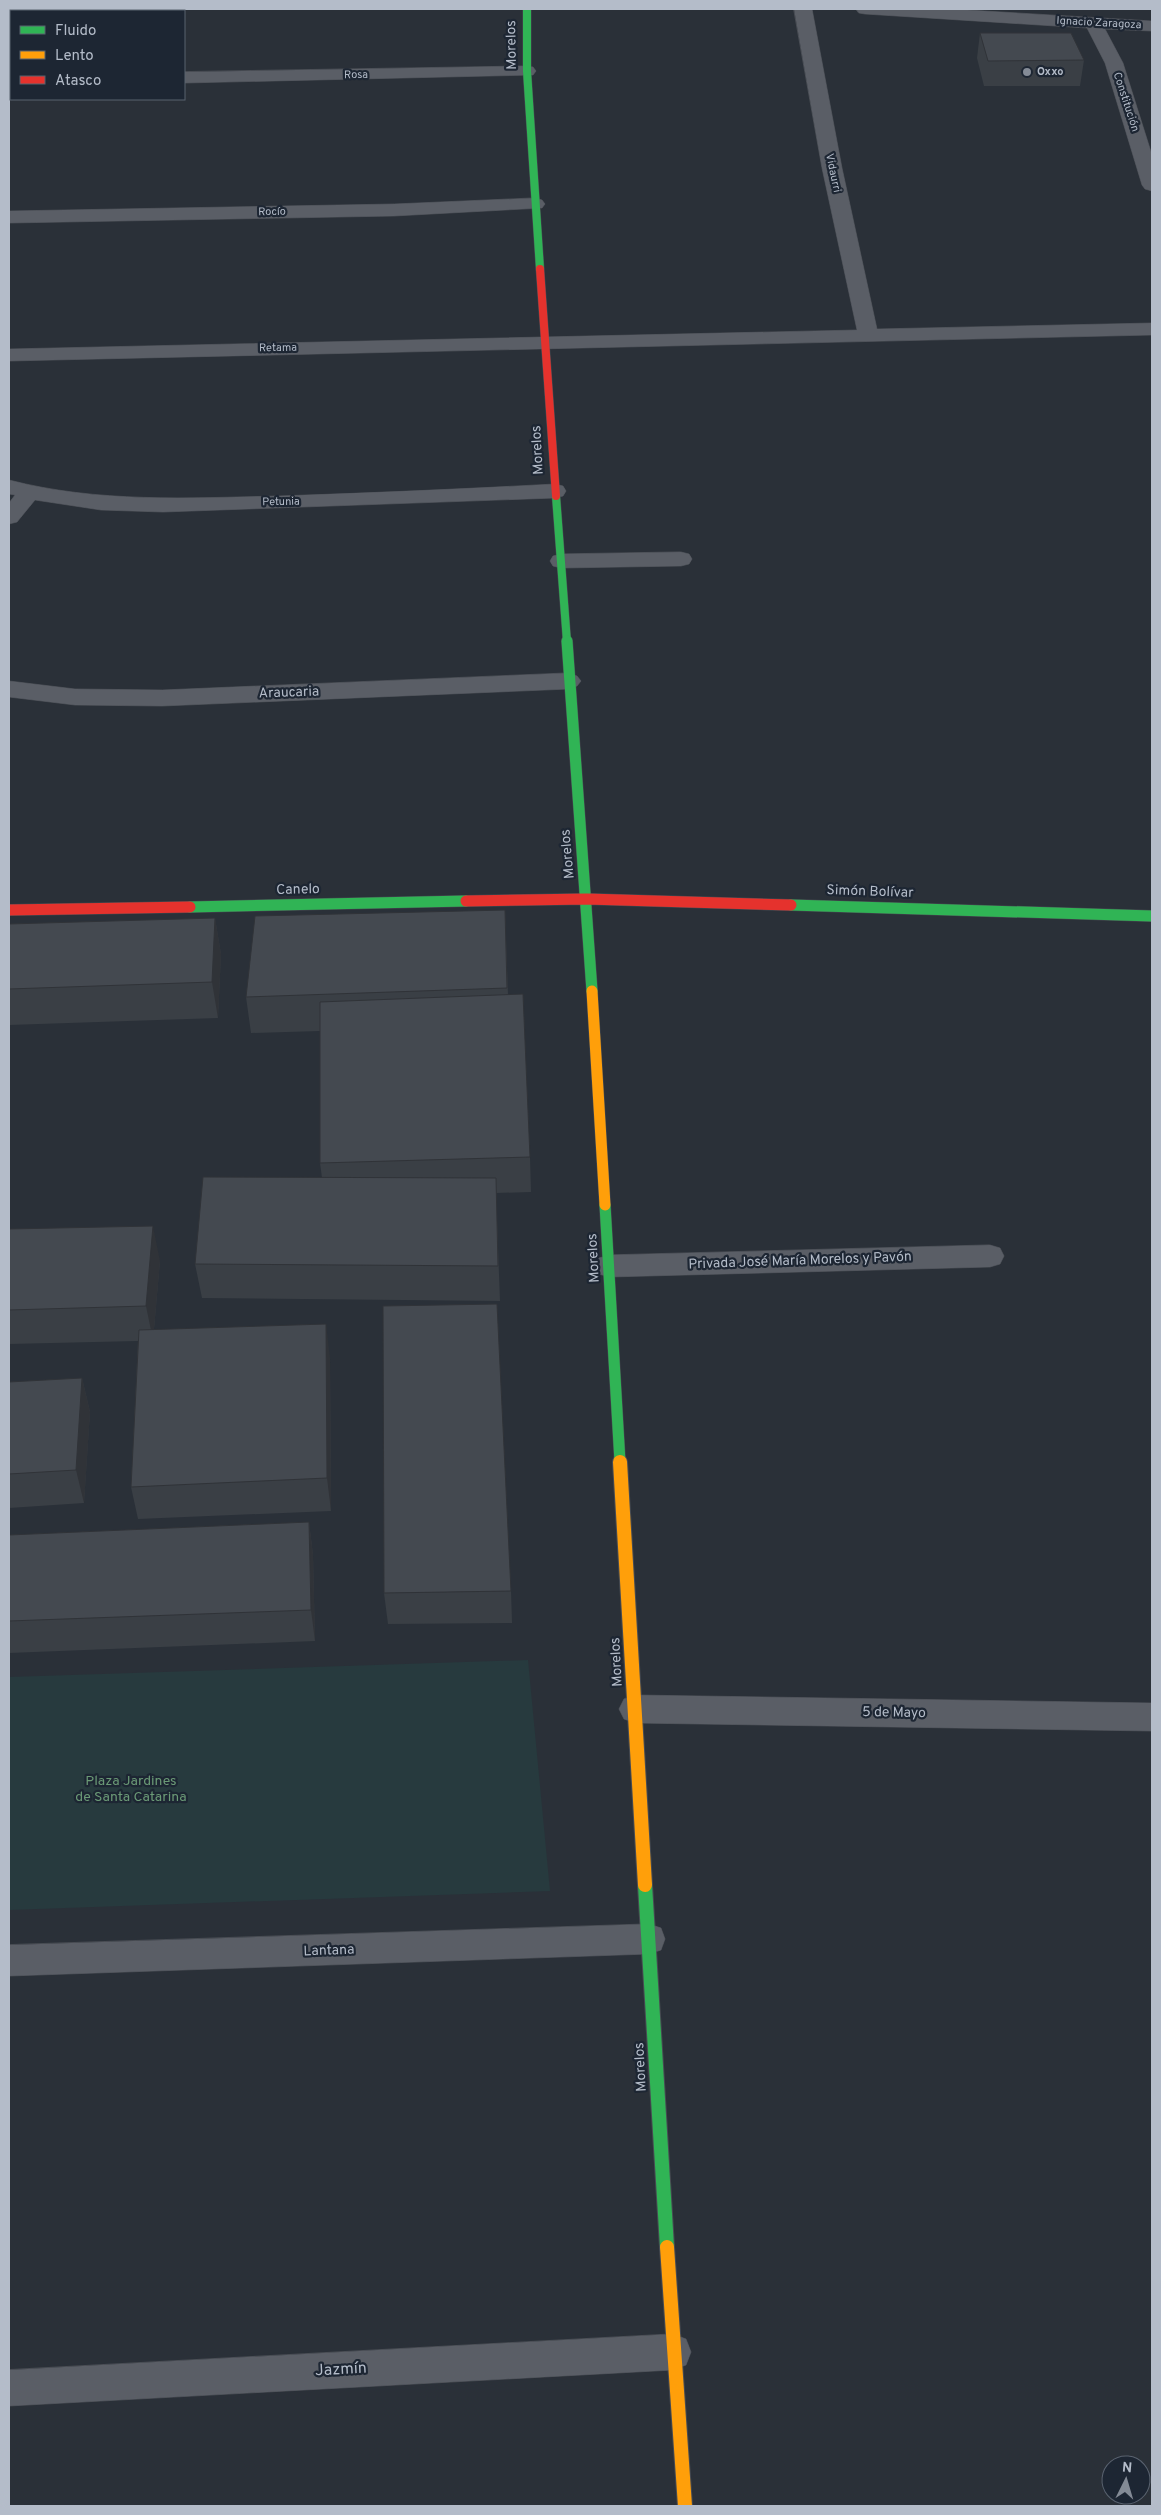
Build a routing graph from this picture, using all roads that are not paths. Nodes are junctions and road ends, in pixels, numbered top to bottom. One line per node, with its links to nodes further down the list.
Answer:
1 (527, 9): 7 (street, Morelos)
2 (803, 9): 13 (street, Vidaurri)
3 (865, 9): 4 (street, Ignacio Zaragoza)
4 (980, 12): 5 (street, Ignacio Zaragoza)
5 (1093, 22): 6 (street, Ignacio Zaragoza); 9 (street, Constitución)
6 (1152, 26)
7 (527, 71): 8 (street, Rosa); 10 (street, Morelos)
8 (185, 78)
9 (1152, 185)
10 (535, 204): 11 (street, Rocío); 14 (street, Morelos)
11 (9, 217)
12 (1152, 329): 13 (street)
13 (869, 336): 14 (street)
14 (547, 341): 15 (street, Retama); 17 (street, Morelos)
15 (9, 355)
16 (19, 490): 17 (street, Petunia); 18 (street)
17 (555, 491): 20 (street, Morelos)
18 (9, 517)
19 (681, 559): 20 (street)
20 (561, 561): 21 (street, Morelos)
21 (569, 681): 22 (street, Araucaria); 23 (street, Morelos)
22 (9, 689)
23 (587, 899): 24 (street, Canelo); 25 (street, Simón Bolívar); 27 (street, Morelos)
24 (9, 910)
25 (1152, 916)
26 (990, 1256): 27 (street, Privada José María Morelos y Pavón)
27 (609, 1266): 28 (street, Morelos)
28 (635, 1709): 29 (street, 5 de Mayo); 30 (street, Morelos)
29 (1152, 1718)
30 (649, 1939): 31 (street, Lantana); 32 (street, Morelos)
31 (9, 1961)
32 (673, 2352): 33 (street, Jazmín); 34 (street, Morelos)
33 (9, 2388)
34 (685, 2506)

